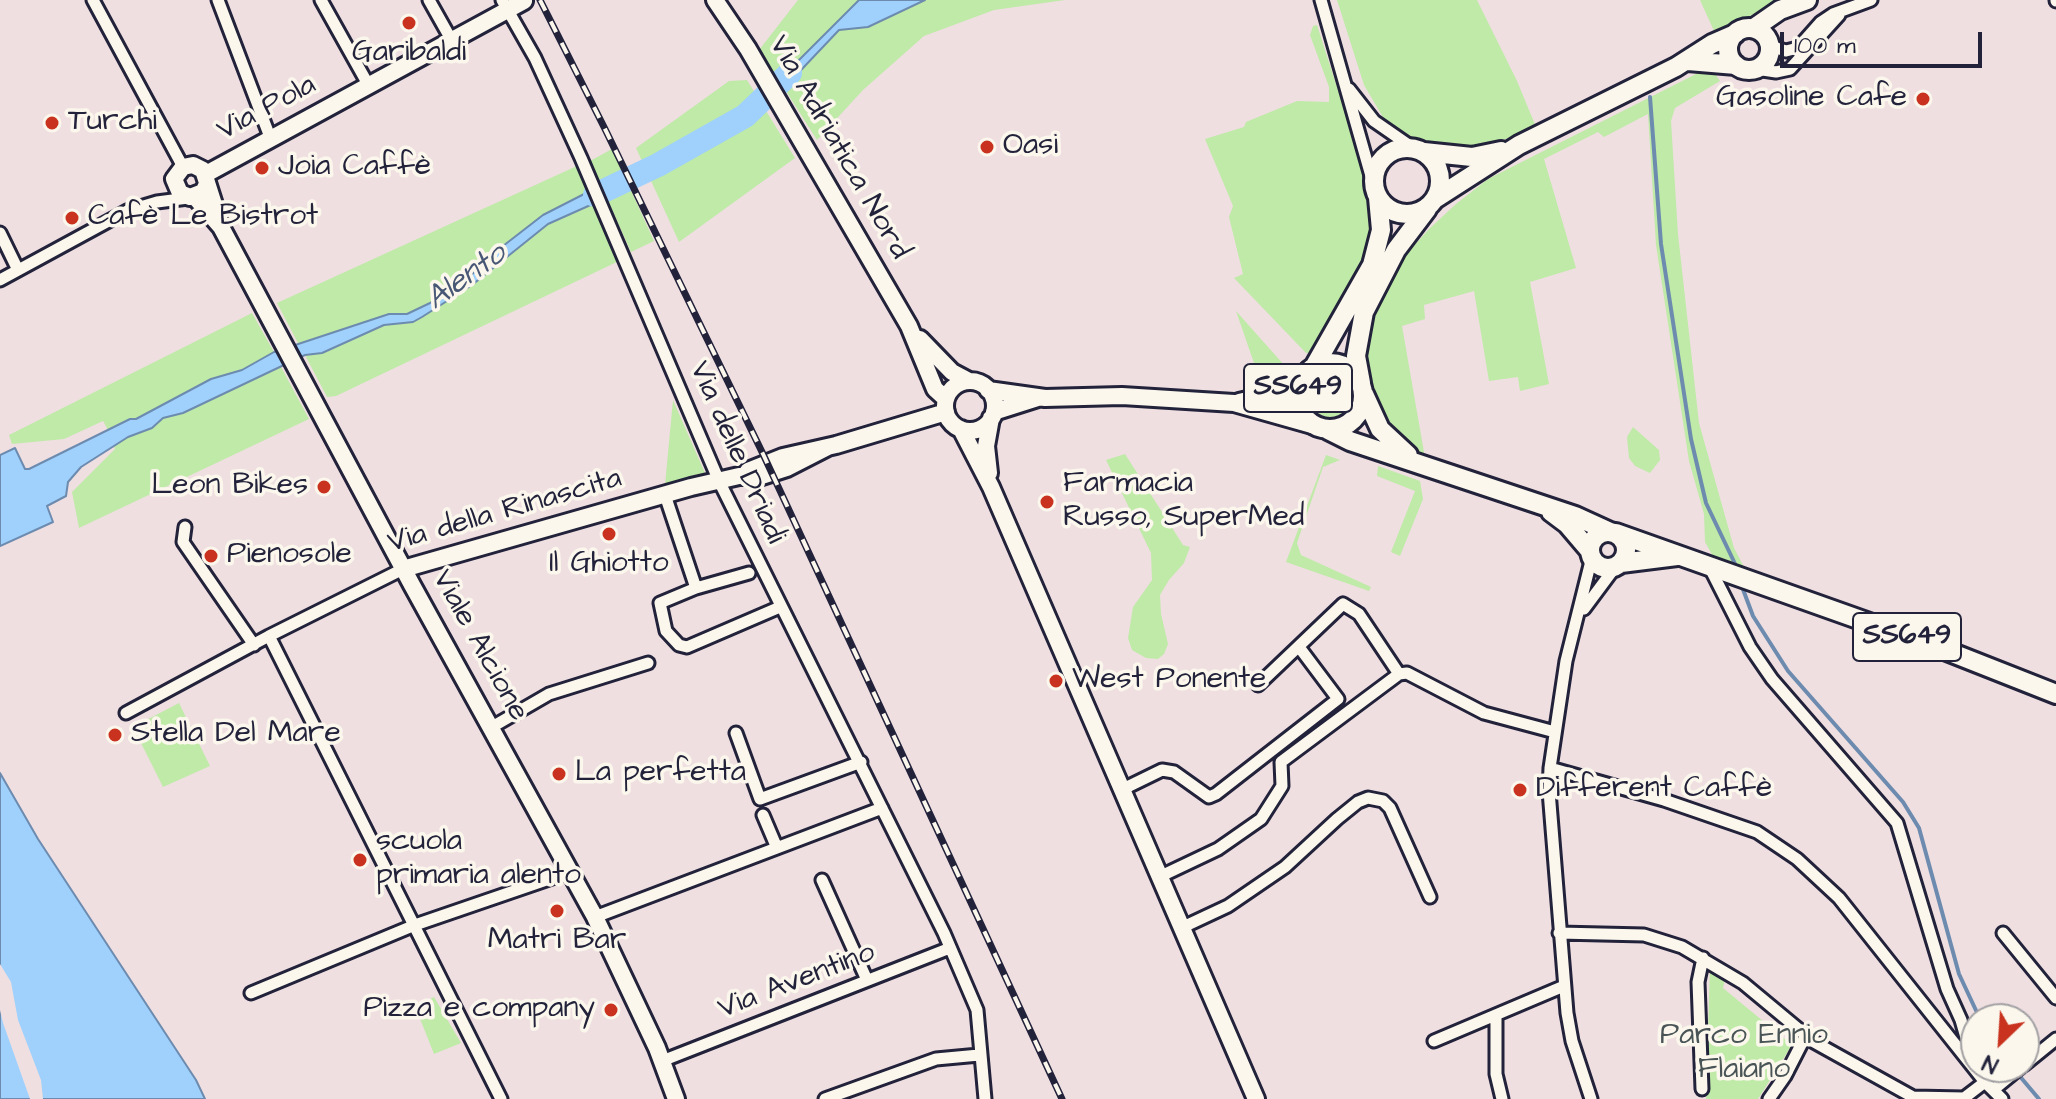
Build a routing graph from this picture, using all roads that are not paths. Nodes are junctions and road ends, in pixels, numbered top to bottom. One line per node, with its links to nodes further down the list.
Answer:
1 (93, 0): 23 (street)
2 (218, 0): 20 (street)
3 (321, 0): 19 (street)
4 (429, 0): 14 (street)
5 (715, 0): 32 (street, Via Adriatica Nord)
6 (1321, 0): 18 (street)
7 (1806, 0): 13 (main road)
8 (1871, 0): 11 (street)
9 (524, 1): 10 (street, Via Pola)
10 (506, 5): 14 (street, Via Pola); 44 (street, Via delle Driadi)
11 (1845, 8): 13 (street); 17 (street)
12 (1735, 34): 13 (main road); 15 (main road); 16 (main road)
13 (1764, 38): 17 (main road)
14 (452, 41): 19 (street, Via Pola)
15 (1688, 61): 16 (main road); 21 (main road)
16 (1736, 65): 17 (main road)
17 (1756, 69)
18 (1344, 82): 22 (street); 25 (street)
19 (369, 86): 20 (street, Via Pola)
20 (270, 137): 24 (street, Via Pola)
21 (1519, 145): 22 (main road); 27 (main road)
22 (1418, 150): 25 (main road); 27 (main road)
23 (183, 167): 24 (street); 26 (street)
24 (206, 179): 26 (street); 28 (street, Viale Alcione)
25 (1376, 190): 27 (main road); 33 (main road)
26 (192, 197): 28 (street, Viale Alcione); 30 (street)
27 (1431, 204): 35 (main road)
28 (221, 227): 54 (street, Viale Alcione)
29 (0, 233): 30 (street)
30 (18, 270): 31 (street)
31 (0, 280)
32 (909, 326): 34 (street, Via Adriatica Nord); 39 (street, Via Adriatica Nord)
33 (1309, 371): 35 (main road, SS649); 38 (street, SS649); 41 (main road, SS649)
34 (969, 381): 36 (street); 39 (street)
35 (1362, 388): 41 (main road, SS649); 43 (main road, SS649)
36 (988, 390): 37 (street, SS649); 40 (street)
37 (1040, 397): 38 (street, SS649); 40 (street, SS649)
38 (1234, 403): 41 (street, SS649)
39 (946, 405): 42 (street); 44 (street, Via della Rinascita)
40 (992, 415): 42 (street); 45 (street)
41 (1320, 428): 43 (main road, SS649)
42 (961, 429): 45 (street)
43 (1424, 466): 47 (main road, SS649)
44 (719, 481): 46 (street, Via della Rinascita); 57 (street, Via delle Driadi)
45 (991, 487): 72 (street)
46 (665, 495): 54 (street, Via della Rinascita); 56 (street)
47 (1539, 503): 49 (main road, SS649); 50 (main road, SS649)
48 (185, 527): 60 (street)
49 (1613, 532): 50 (main road); 51 (main road, SS649); 52 (main road)
50 (1591, 554): 52 (main road, SS649); 58 (street)
51 (1680, 555): 52 (main road, SS649); 53 (main road, SS649)
52 (1618, 565): 58 (street)
53 (1717, 568): 65 (main road, SS649); 92 (street)
54 (403, 569): 59 (street, Via della Rinascita); 67 (street, Viale Alcione)
55 (749, 573): 56 (street)
56 (696, 588): 57 (street)
57 (780, 607): 70 (street, Via delle Driadi)
58 (1579, 616): 68 (street)
59 (269, 636): 60 (street, Via della Rinascita); 81 (street)
60 (253, 645): 66 (street, Via della Rinascita)
61 (1299, 647): 63 (street); 64 (street); 72 (street)
62 (648, 663): 67 (street)
63 (1399, 674): 68 (street); 77 (street)
64 (1258, 685)
65 (2056, 694)
66 (126, 713)
67 (492, 727): 76 (street, Viale Alcione)
68 (1555, 732): 71 (street)
69 (736, 733): 70 (street)
70 (861, 762): 73 (street, Via delle Driadi)
71 (1550, 768): 83 (street); 96 (street)
72 (1121, 790): 77 (street)
73 (882, 808): 75 (street); 85 (street, Via delle Driadi)
74 (763, 815): 75 (street)
75 (777, 848): 80 (street)
76 (569, 868): 80 (street, Viale Alcione); 81 (street)
77 (1159, 877): 82 (street)
78 (822, 880): 87 (street)
79 (1430, 897): 82 (street)
80 (595, 917): 99 (street, Viale Alcione)
81 (415, 925): 89 (street); 104 (street)
82 (1181, 928): 108 (street)
83 (1559, 933): 86 (street); 88 (street)
84 (2003, 933): 90 (street)
85 (950, 948): 87 (street, Via Aventino); 98 (street, Via delle Driadi)
86 (1703, 958): 93 (street); 103 (street)
87 (867, 980): 99 (street, Via Aventino)
88 (1564, 986): 91 (street); 110 (street)
89 (251, 993)
90 (2056, 998)
91 (1496, 1016): 95 (street); 109 (street)
92 (1960, 1018)
93 (1806, 1035): 102 (street); 111 (street)
94 (2056, 1039): 97 (street)
95 (1434, 1041)
96 (1960, 1048)
97 (2040, 1052)
98 (979, 1055): 106 (street); 107 (street, Via delle Driadi)
99 (662, 1061): 105 (street, Viale Alcione)
100 (1987, 1083): 102 (street)
101 (1995, 1083): 102 (street)
102 (1989, 1086): 112 (street)
103 (1702, 1089)
104 (501, 1099)
105 (676, 1099)
106 (825, 1099)
107 (985, 1099)
108 (1256, 1099)
109 (1502, 1099)
110 (1591, 1099)
111 (1769, 1099)
112 (2002, 1099)

